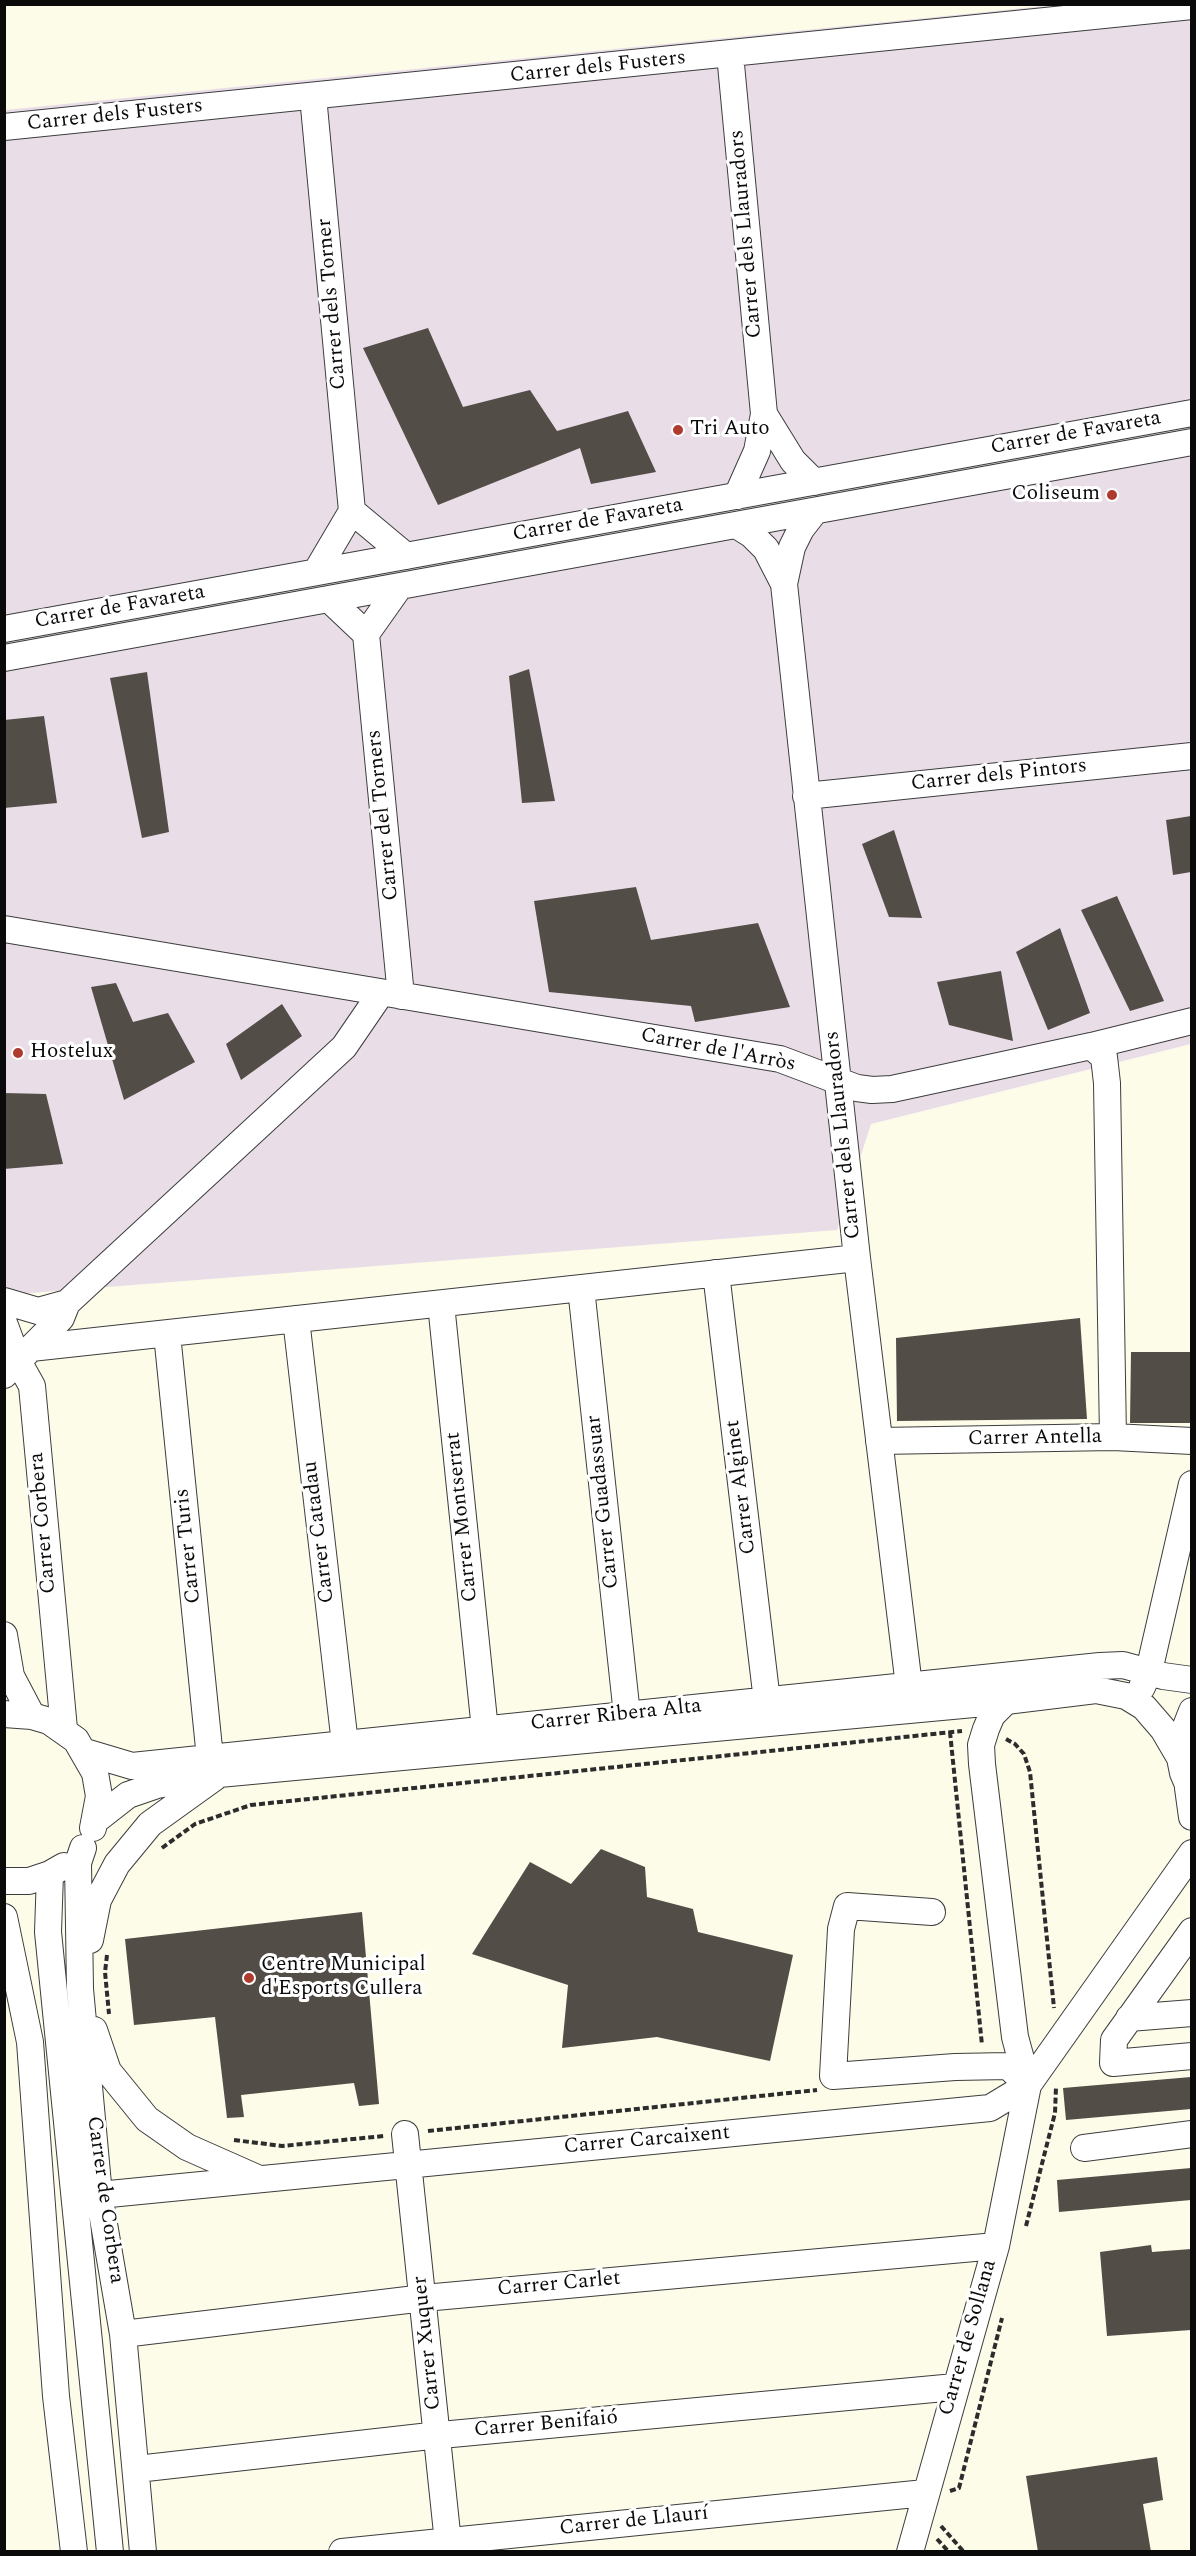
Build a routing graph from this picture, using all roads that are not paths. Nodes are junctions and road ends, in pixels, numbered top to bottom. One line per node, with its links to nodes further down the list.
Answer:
1 (1191, 6): 2 (street, Carrer dels Fusters)
2 (730, 54): 3 (street, Carrer dels Fusters); 6 (street, Carrer dels Llauradors)
3 (313, 96): 4 (street, Carrer dels Fusters); 10 (street, Carrer dels Torner)
4 (4, 127)
5 (1191, 413): 8 (street, Carrer de Favareta)
6 (764, 414): 8 (street, Carrer dels Llauradors); 9 (street, Carrer dels Llauradors)
7 (1191, 442): 11 (street, Carrer de Favareta)
8 (814, 482): 9 (street, Carrer de Favareta)
9 (737, 496): 13 (street, Carrer de Favareta)
10 (352, 511): 13 (street); 14 (street)
11 (815, 511): 12 (street, Carrer de Favareta); 15 (street, Carrer dels Llauradors)
12 (736, 525): 15 (street, Carrer dels Llauradors); 16 (street, Carrer de Favareta)
13 (406, 556): 14 (street, Carrer de Favareta)
14 (316, 572): 18 (street, Carrer de Favareta)
15 (784, 584): 22 (street, Carrer dels Llauradors)
16 (400, 586): 17 (street, Carrer de Favareta); 19 (street)
17 (329, 599): 19 (street); 20 (street, Carrer de Favareta)
18 (4, 629)
19 (366, 634): 24 (street, Carrer del Torners)
20 (4, 658)
21 (1191, 756): 22 (street, Carrer dels Pintors)
22 (806, 796): 27 (street, Carrer dels Llauradors)
23 (4, 929): 24 (street, Carrer de l'Arròs)
24 (391, 994): 27 (street, Carrer de l'Arròs); 32 (street)
25 (1191, 1021): 26 (street, Carrer de l'Arròs)
26 (1091, 1046): 27 (street, Carrer de l'Arròs); 38 (street)
27 (839, 1081): 28 (street, Carrer dels Llauradors)
28 (857, 1258): 29 (street); 39 (street, Carrer dels Llauradors)
29 (716, 1273): 30 (street); 47 (street, Carrer Alginet)
30 (581, 1288): 33 (street); 51 (street, Carrer Guadassuar)
31 (4, 1301): 32 (street)
32 (67, 1303): 37 (street)
33 (441, 1304): 34 (street); 54 (street, Carrer Montserrat)
34 (296, 1319): 36 (street); 55 (street, Carrer Catadau)
35 (4, 1323): 37 (street, Carrer Corbera)
36 (167, 1334): 37 (street); 58 (street, Carrer Turis)
37 (18, 1362): 53 (street, Carrer Corbera)
38 (1113, 1437): 39 (street, Carrer Antella); 40 (street, Carrer Antella)
39 (879, 1441): 45 (street, Carrer dels Llauradors)
40 (1191, 1441)
41 (1191, 1484): 43 (street)
42 (4, 1635): 52 (street)
43 (1149, 1671): 44 (street, Carrer Ribera Alta); 45 (street, Carrer Ribera Alta); 46 (street)
44 (1191, 1680)
45 (909, 1686): 47 (street, Carrer Ribera Alta)
46 (1126, 1696): 48 (street, Carrer Ribera Alta); 57 (street, Carrer Ribera Alta)
47 (767, 1701): 51 (street, Carrer Ribera Alta)
48 (1006, 1701): 58 (street, Carrer Ribera Alta); 73 (street)
49 (1191, 1711): 57 (street)
50 (4, 1714): 52 (street)
51 (627, 1715): 54 (street, Carrer Ribera Alta)
52 (32, 1716): 53 (street)
53 (64, 1730): 56 (street)
54 (485, 1730): 55 (street, Carrer Ribera Alta)
55 (345, 1744): 58 (street, Carrer Ribera Alta)
56 (86, 1752): 58 (street, Carrer Ribera Alta); 61 (street)
57 (1180, 1758): 59 (street)
58 (215, 1766): 61 (street, Carrer Ribera Alta); 69 (street)
59 (1190, 1791): 60 (street)
60 (1191, 1816)
61 (96, 1820): 62 (street)
62 (83, 1848): 64 (street); 69 (street, Carrer de Corbera)
63 (1190, 1849): 73 (street)
64 (50, 1874): 65 (street); 89 (street)
65 (4, 1881)
66 (932, 1912): 73 (street)
67 (4, 1917): 88 (street)
68 (1191, 1931): 71 (street)
69 (80, 1989): 78 (street, Carrer Carcaixent); 79 (street, Carrer de Corbera)
70 (1191, 2013): 71 (street)
71 (1129, 2018): 72 (street)
72 (1191, 2056)
73 (1028, 2085): 77 (street, Carrer Carcaixent); 80 (street, Carrer de Sollana)
74 (405, 2134): 77 (street, Carrer Xuquer)
75 (1191, 2134): 76 (street)
76 (1084, 2148)
77 (409, 2163): 78 (street, Carrer Carcaixent); 81 (street, Carrer Xuquer)
78 (260, 2179): 79 (street, Carrer Carcaixent)
79 (99, 2195): 82 (street, Carrer de Corbera)
80 (996, 2246): 81 (street, Carrer Carlet); 83 (street, Carrer de Sollana)
81 (424, 2298): 82 (street, Carrer Carlet); 84 (street, Carrer Xuquer)
82 (123, 2334): 85 (street, Carrer de Corbera)
83 (955, 2387): 84 (street, Carrer Benifaió); 86 (street, Carrer de Sollana)
84 (437, 2436): 85 (street, Carrer Benifaió); 87 (street, Carrer Xuquer)
85 (137, 2469): 90 (street, Carrer de Corbera)
86 (925, 2493): 87 (street, Carrer de Llaurí); 92 (street, Carrer de Sollana)
87 (448, 2546): 91 (street, Carrer de Llaurí)
88 (74, 2552)
89 (110, 2552)
90 (143, 2552)
91 (342, 2552)
92 (910, 2552)

